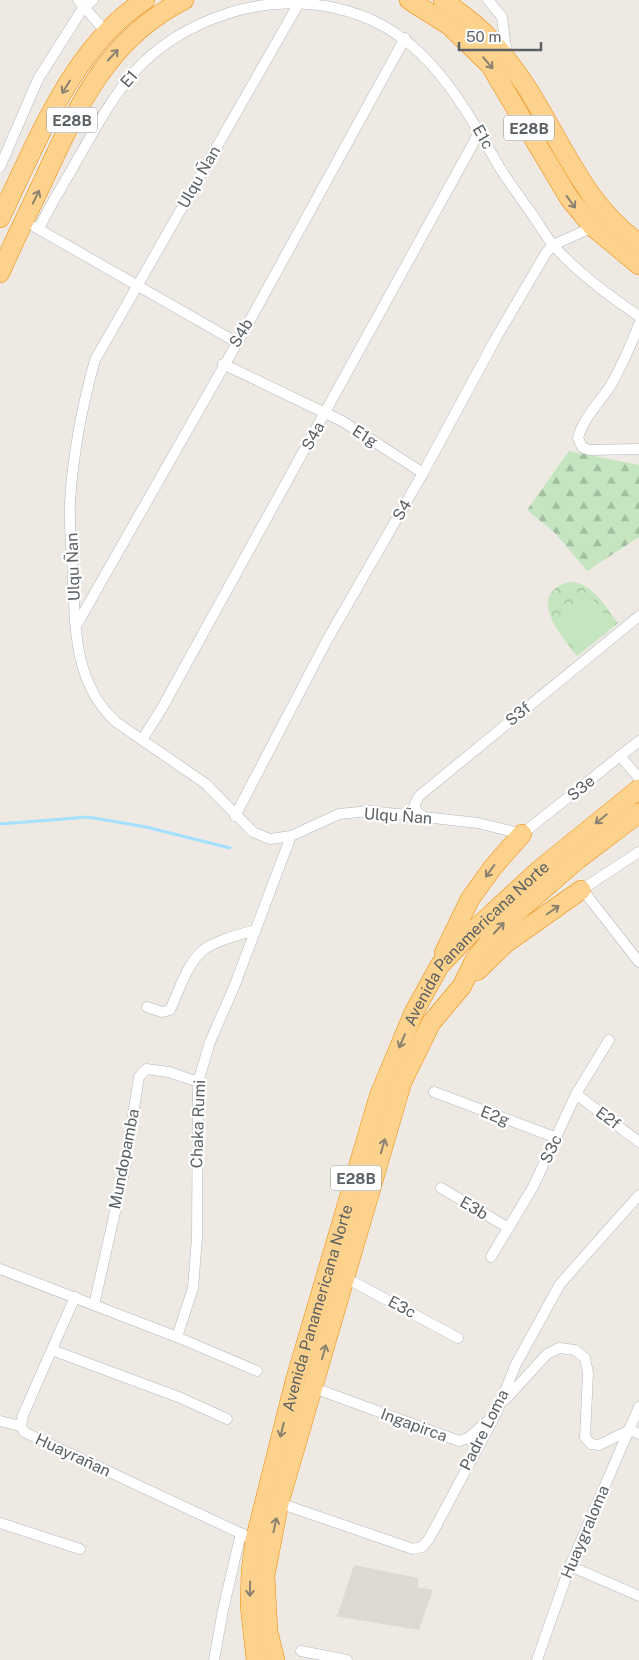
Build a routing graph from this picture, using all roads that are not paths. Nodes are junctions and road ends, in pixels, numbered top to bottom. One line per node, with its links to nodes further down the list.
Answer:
1 (93, 0): 8 (street)
2 (145, 0): 9 (highway, E28B)
3 (184, 0): 16 (highway, E28B, one-way to 3)
4 (409, 0): 17 (highway, E28B, one-way to 17)
5 (442, 0): 11 (highway, E28B)
6 (488, 0): 11 (street)
7 (299, 3): 10 (street, E1c); 16 (street, E1); 22 (street, Ulqu Ñan)
8 (80, 4): 9 (street); 13 (street)
9 (106, 32): 14 (highway, E28B, one-way to 14)
10 (405, 38): 12 (street, E1c); 25 (street, S4b)
11 (507, 63): 18 (highway, E28B)
12 (480, 131): 19 (street, E1c); 27 (street, S4a)
13 (0, 167)
14 (4, 198): 15 (highway, E28B)
15 (0, 218)
16 (31, 225): 21 (highway, E28B); 22 (street)
17 (593, 227): 19 (street); 20 (highway, E28B)
18 (639, 243)
19 (553, 245): 23 (street, E1c); 29 (street, S4)
20 (639, 265)
21 (0, 273)
22 (136, 286): 25 (street); 31 (street, Ulqu Ñan)
23 (639, 316)
24 (639, 324): 28 (street)
25 (236, 342): 26 (street, S4b)
26 (223, 364): 27 (street, E1g); 31 (street, S4b)
27 (326, 414): 29 (street, E1g); 32 (street, S4a)
28 (639, 449)
29 (423, 473): 38 (street, S4)
30 (639, 616): 39 (street, S3f)
31 (75, 627): 32 (street, Ulqu Ñan)
32 (142, 740): 38 (street, Ulqu Ñan)
33 (639, 741): 34 (street, S3e)
34 (620, 756): 35 (street); 40 (street, S3e)
35 (639, 778)
36 (639, 789): 46 (highway, Avenida Panamericana Norte / E28B, one-way to 46)
37 (639, 813): 47 (highway, Avenida Panamericana Norte / E28B, one-way to 37)
38 (235, 816): 41 (street, Ulqu Ñan)
39 (425, 818): 40 (street, Ulqu Ñan); 41 (street, Ulqu Ñan)
40 (522, 834): 46 (highway, one-way to 46)
41 (290, 836): 44 (street, Chaka Rumi)
42 (639, 852): 43 (street)
43 (582, 889): 45 (street); 47 (highway, one-way to 43)
44 (256, 930): 48 (street); 50 (street, Chaka Rumi)
45 (639, 962)
46 (440, 965): 76 (highway, Avenida Panamericana Norte / E28B, one-way to 76)
47 (462, 986): 60 (highway, Avenida Panamericana Norte / E28B, one-way to 47)
48 (146, 1007)
49 (609, 1040): 52 (street, S3c)
50 (198, 1082): 62 (street, Mundopamba); 63 (street, Chaka Rumi)
51 (434, 1092): 53 (street, E2g)
52 (576, 1094): 53 (street, S3c); 54 (street, E2f)
53 (557, 1138): 57 (street, S3c)
54 (639, 1142)
55 (442, 1188): 57 (street, E3b)
56 (639, 1195): 69 (street, Padre Loma)
57 (507, 1227): 58 (street, S3c)
58 (491, 1257)
59 (0, 1270): 61 (street)
60 (344, 1277): 64 (street, E3c); 67 (highway, Avenida Panamericana Norte / E28B, one-way to 60)
61 (75, 1297): 62 (street); 65 (street, Huayrañan)
62 (94, 1305): 63 (street)
63 (177, 1337): 66 (street)
64 (458, 1338)
65 (52, 1350): 70 (street); 72 (street, Huayrañan)
66 (257, 1371)
67 (314, 1388): 69 (street, Ingapirca); 74 (highway, Avenida Panamericana Norte / E28B)
68 (639, 1407): 73 (street, Huaygraloma)
69 (496, 1414): 73 (street, Ingapirca); 74 (street, Padre Loma)
70 (227, 1419)
71 (0, 1421): 72 (street)
72 (21, 1426): 76 (street, Huayrañan)
73 (635, 1432): 78 (street, Huaygraloma)
74 (279, 1503): 83 (highway, Avenida Panamericana Norte / E28B, one-way to 74)
75 (0, 1523): 77 (street)
76 (248, 1537): 81 (street); 82 (highway, Avenida Panamericana Norte / E28B, one-way to 82)
77 (80, 1549)
78 (570, 1566): 79 (street); 85 (street, Huaygraloma)
79 (639, 1596)
80 (301, 1651): 84 (street)
81 (214, 1660)
82 (256, 1660)
83 (275, 1660)
84 (348, 1660)
85 (537, 1660)

